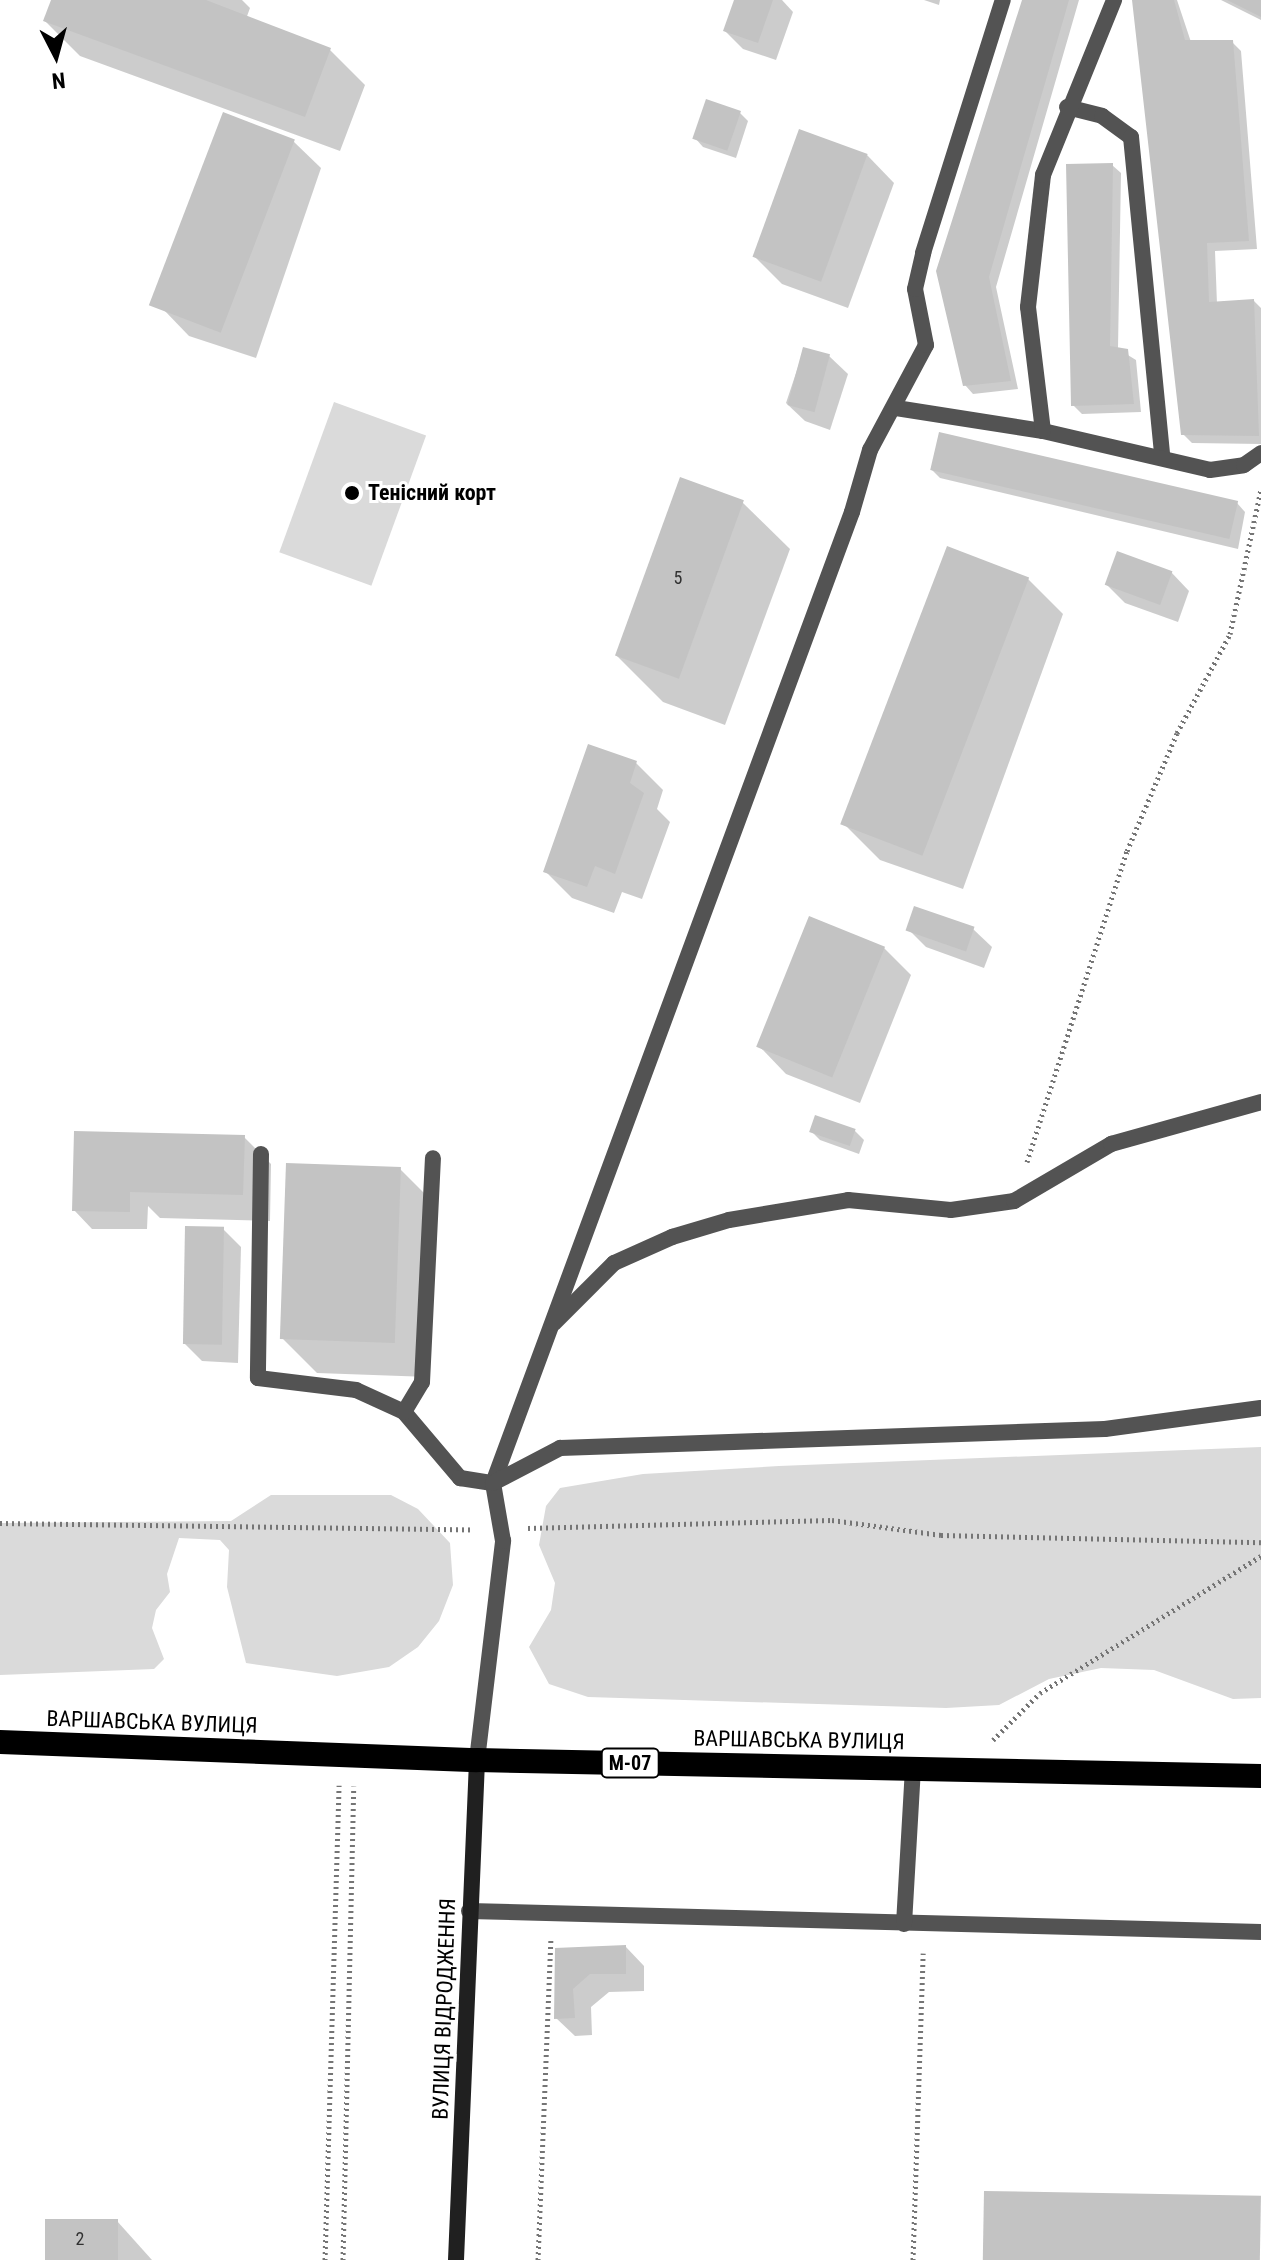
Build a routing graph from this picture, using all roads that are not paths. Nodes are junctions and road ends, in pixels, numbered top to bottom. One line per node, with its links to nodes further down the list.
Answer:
1 (1003, 0): 4 (street)
2 (1114, 0): 3 (street)
3 (1067, 107): 5 (street); 7 (street)
4 (896, 408): 5 (street); 11 (street)
5 (1043, 431): 7 (street)
6 (1261, 453): 7 (street)
7 (1162, 456)
8 (1261, 1102): 11 (street)
9 (261, 1154): 13 (street)
10 (433, 1158): 13 (street)
11 (550, 1327): 14 (street)
12 (1261, 1408): 14 (street)
13 (404, 1412): 14 (street)
14 (493, 1483): 16 (street)
15 (0, 1742): 16 (highway, ВАРШАВСЬКА ВУЛИЦЯ / М-07)
16 (477, 1760): 17 (highway, ВАРШАВСЬКА ВУЛИЦЯ / М-07); 19 (street, ВУЛИЦЯ ВІДРОДЖЕННЯ)
17 (913, 1767): 18 (highway, ВАРШАВСЬКА ВУЛИЦЯ / М-07); 20 (street)
18 (1261, 1776)
19 (469, 1911): 20 (street); 22 (street, ВУЛИЦЯ ВІДРОДЖЕННЯ)
20 (904, 1924): 21 (street)
21 (1261, 1932)
22 (456, 2260)

